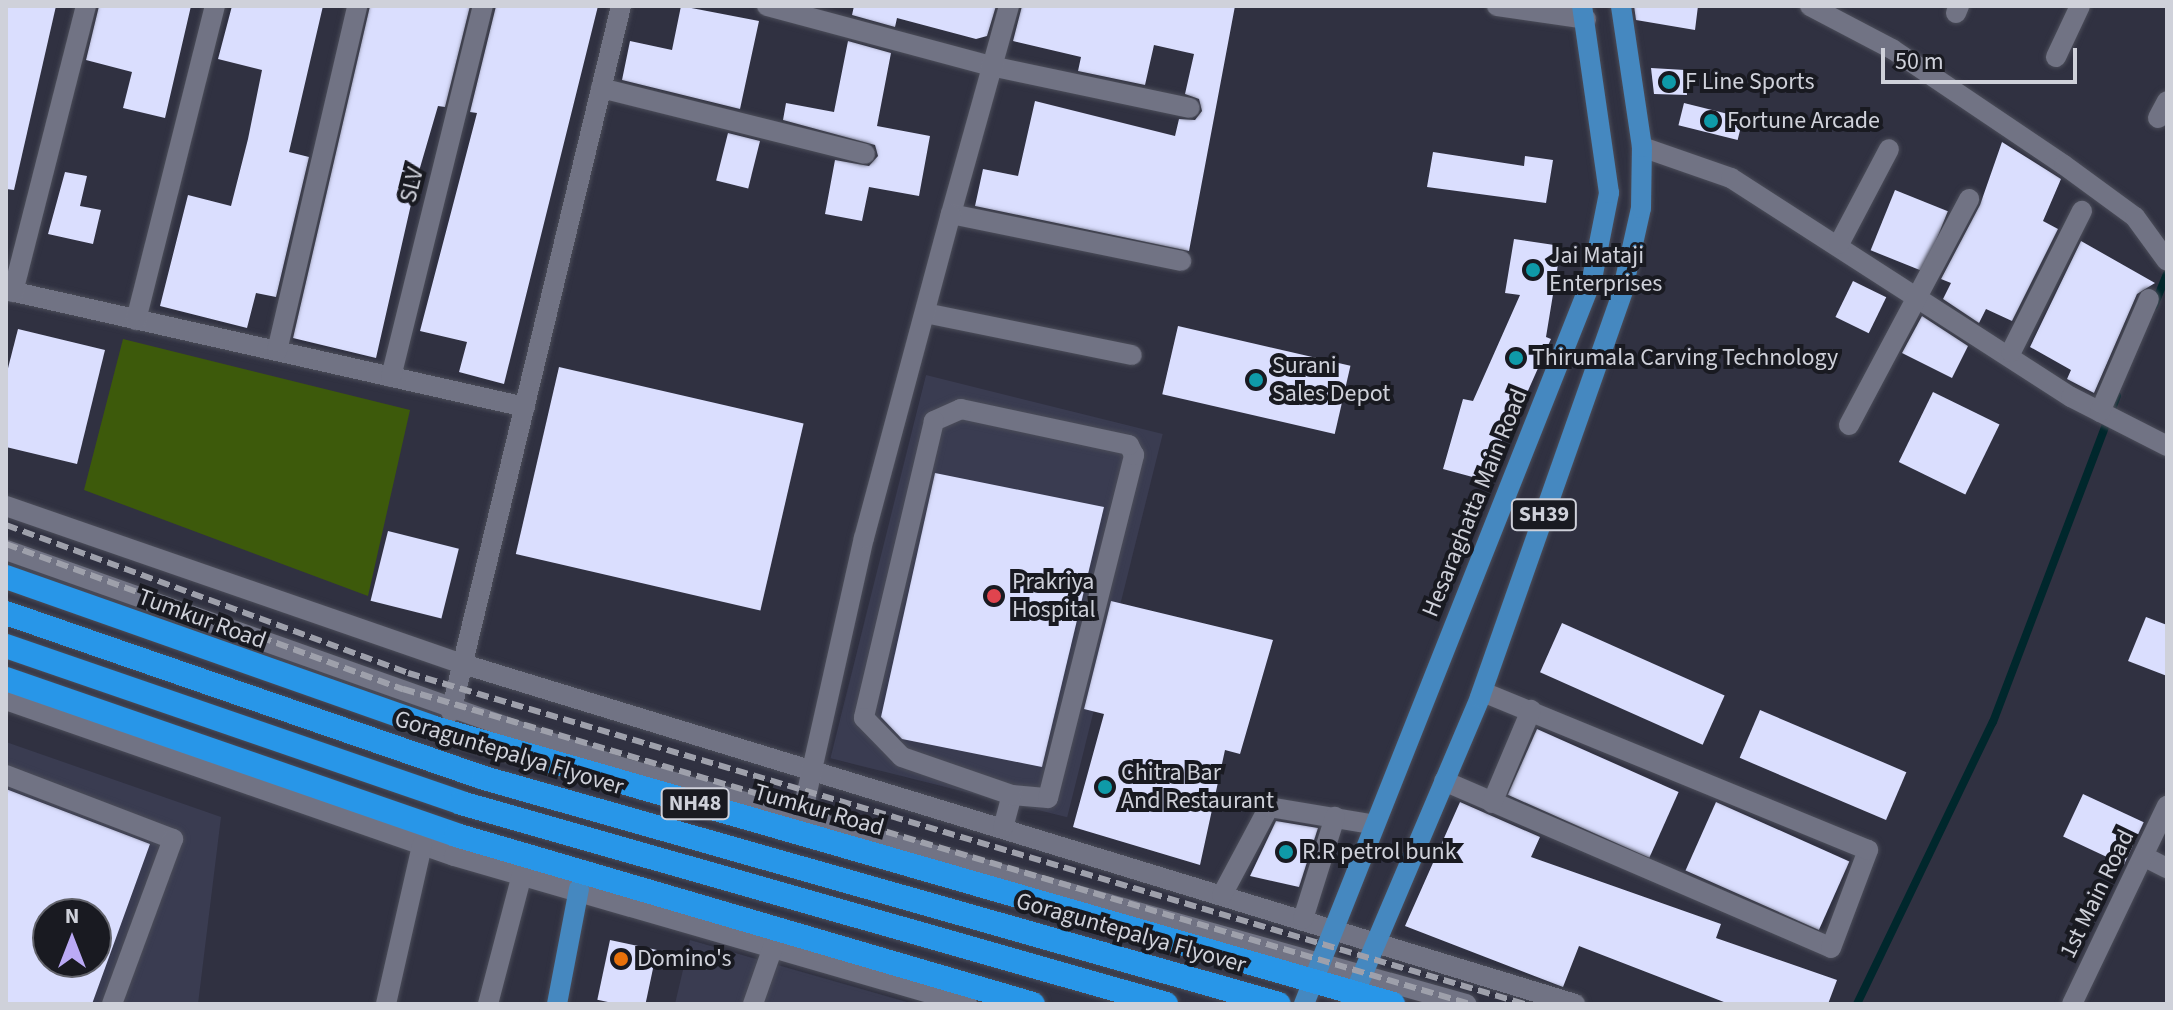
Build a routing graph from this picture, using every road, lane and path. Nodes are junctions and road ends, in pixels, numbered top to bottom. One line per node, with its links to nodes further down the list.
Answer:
1 (86, 6): 26 (street)
2 (215, 6): 30 (street)
3 (357, 6): 31 (street)
4 (483, 6): 34 (street, SLV)
5 (621, 6): 15 (street)
6 (767, 6): 14 (street)
7 (1009, 6): 14 (street)
8 (1497, 6): 12 (street)
9 (1621, 6): 17 (main road, SH39)
10 (1810, 6): 25 (street)
11 (2080, 6): 13 (street)
12 (1584, 13): 60 (main road, Hesaraghatta Main Road)
13 (2056, 57)
14 (991, 66): 16 (street); 22 (street)
15 (601, 88): 19 (street); 35 (street)
16 (1190, 108)
17 (1642, 147): 23 (street); 48 (main road, SH39)
18 (1889, 149): 23 (street)
19 (865, 154)
20 (1969, 199): 27 (street)
21 (2082, 211): 32 (street)
22 (951, 214): 24 (street); 29 (street)
23 (1839, 244): 27 (street)
24 (1181, 261)
25 (2167, 261)
26 (10, 291): 30 (street)
27 (1919, 293): 32 (street); 39 (street)
28 (2149, 299): 37 (street)
29 (925, 313): 33 (street); 36 (street)
30 (136, 320): 31 (street)
31 (277, 351): 34 (street)
32 (2011, 352): 37 (street)
33 (1132, 355)
34 (391, 377): 35 (street)
35 (525, 407): 46 (street)
36 (898, 411): 38 (street); 53 (street)
37 (2100, 412): 40 (street)
38 (934, 421): 56 (street); 56 (street)
39 (1849, 425)
40 (2167, 446)
41 (6, 506): 46 (street)
42 (6, 550): 51 (street)
43 (6, 577): 61 (highway, Tumkur Road / NH48)
44 (6, 613): 83 (highway, Goraguntepalya Flyover)
45 (6, 646): 82 (highway)
46 (463, 664): 51 (street); 53 (street)
47 (6, 679): 52 (highway)
48 (1482, 692): 50 (street); 55 (main road, SH39)
49 (6, 700): 52 (street)
50 (1531, 710): 57 (street); 57 (street)
51 (451, 712): 61 (street)
52 (186, 755): 63 (street); 81 (highway)
53 (812, 770): 61 (street); 62 (street)
54 (6, 775): 75 (street)
55 (1444, 781): 57 (street); 71 (main road, SH39)
56 (1012, 795): 62 (street)
57 (1492, 803)
58 (2167, 806): 64 (street, 1st Main Road)
59 (1335, 817): 60 (street); 68 (street); 69 (street)
60 (1371, 824): 70 (main road, Hesaraghatta Main Road)
61 (799, 825): 73 (highway, Tumkur Road / NH48)
62 (1003, 828): 68 (street)
63 (422, 845): 66 (street); 76 (street)
64 (2145, 857): 65 (street); 88 (street, 1st Main Road)
65 (2167, 868)
66 (522, 874): 67 (street); 77 (street)
67 (579, 889): 72 (street); 78 (main road)
68 (1222, 895): 69 (street)
69 (1303, 919): 70 (street)
70 (1335, 928): 71 (street); 73 (main road, Hesaraghatta Main Road)
71 (1377, 941): 74 (main road, SH39); 87 (street)
72 (773, 947): 79 (street); 80 (street)
73 (1318, 971): 74 (highway, Tumkur Road / NH48); 84 (main road, Hesaraghatta Main Road)
74 (1356, 990): 85 (highway, Tumkur Road / NH48); 86 (street)
75 (112, 1004)
76 (386, 1004)
77 (488, 1004)
78 (557, 1004)
79 (753, 1004)
80 (967, 1004)
81 (1033, 1004)
82 (1166, 1004)
83 (1279, 1004)
84 (1304, 1004)
85 (1393, 1004)
86 (1466, 1004)
87 (1575, 1004)
88 (2072, 1004)

